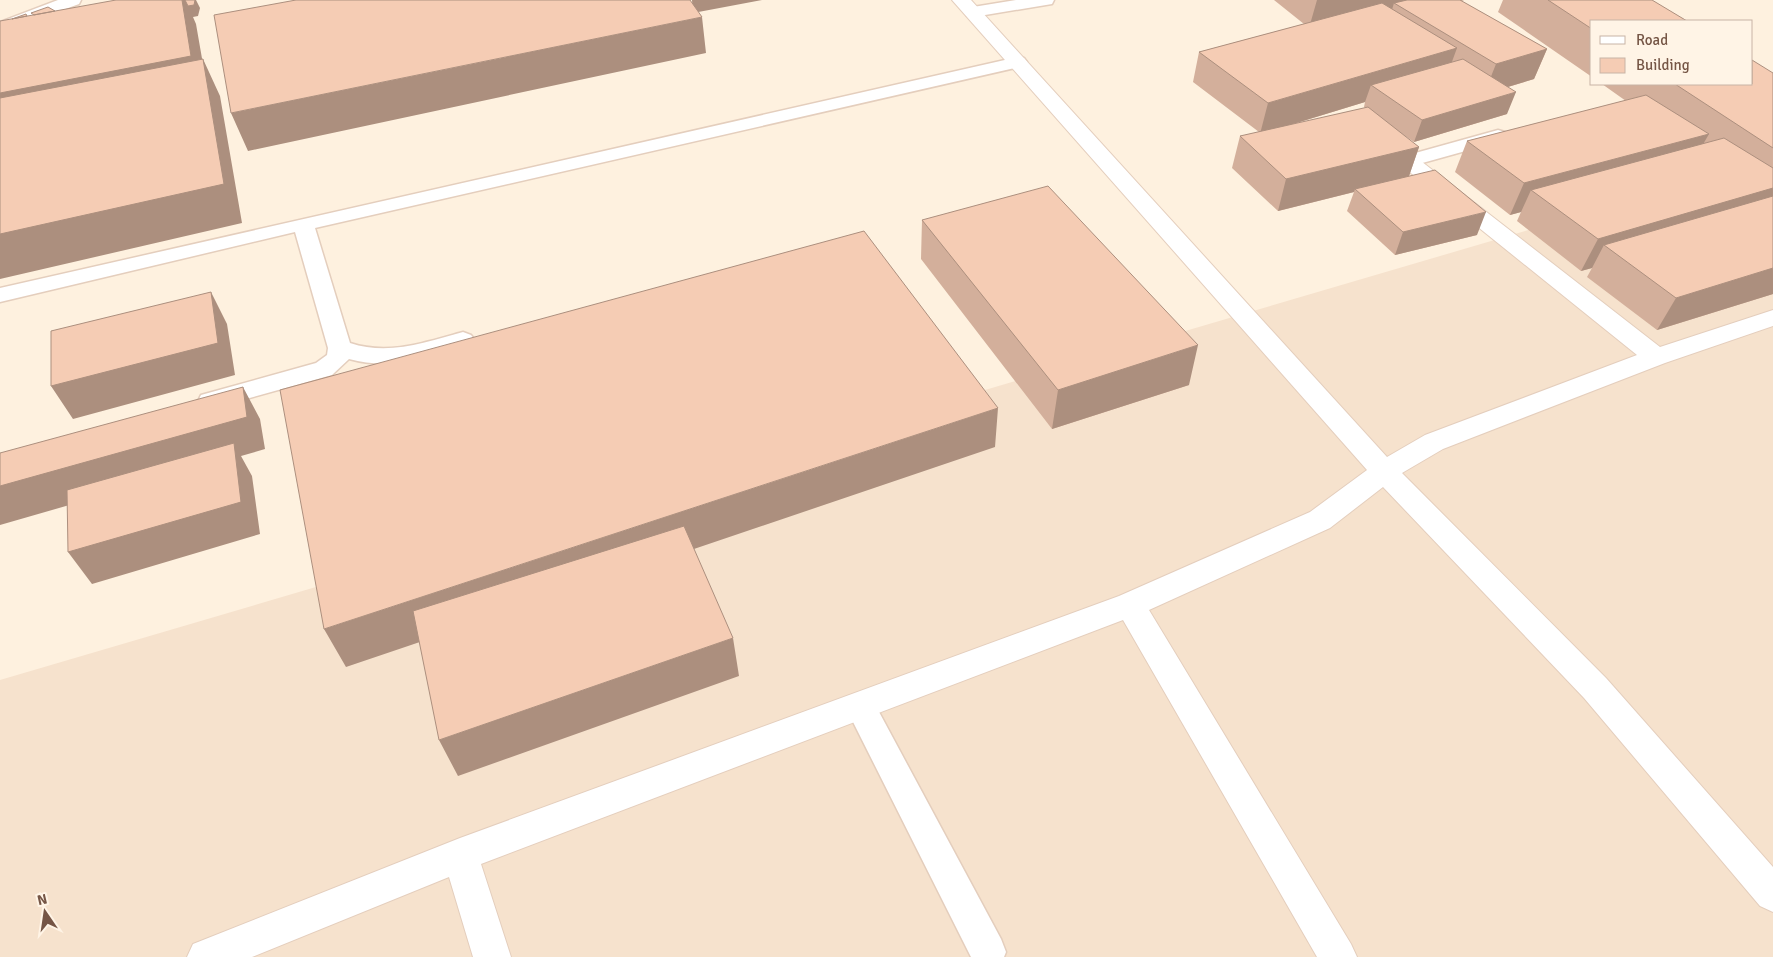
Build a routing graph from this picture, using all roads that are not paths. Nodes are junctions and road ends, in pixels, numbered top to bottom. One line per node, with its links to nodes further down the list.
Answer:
1 (73, 0): 4 (lane)
2 (1046, 0): 3 (lane)
3 (967, 6): 5 (street)
4 (0, 28)
5 (1018, 62): 9 (lane); 16 (street)
6 (1365, 127): 8 (street)
7 (1512, 132): 8 (lane)
8 (1408, 161): 14 (street)
9 (303, 224): 10 (lane); 13 (lane)
10 (0, 296)
11 (1773, 318): 14 (street)
12 (484, 334): 13 (lane)
13 (340, 348): 15 (lane)
14 (1656, 357): 16 (street)
15 (190, 407)
16 (1384, 471): 17 (street); 20 (street)
17 (1130, 605): 18 (street); 24 (street)
18 (860, 706): 19 (street); 21 (lane)
19 (460, 855): 22 (street); 23 (street)
20 (1773, 894)
21 (988, 952)
22 (206, 957)
23 (492, 957)
24 (1338, 957)

